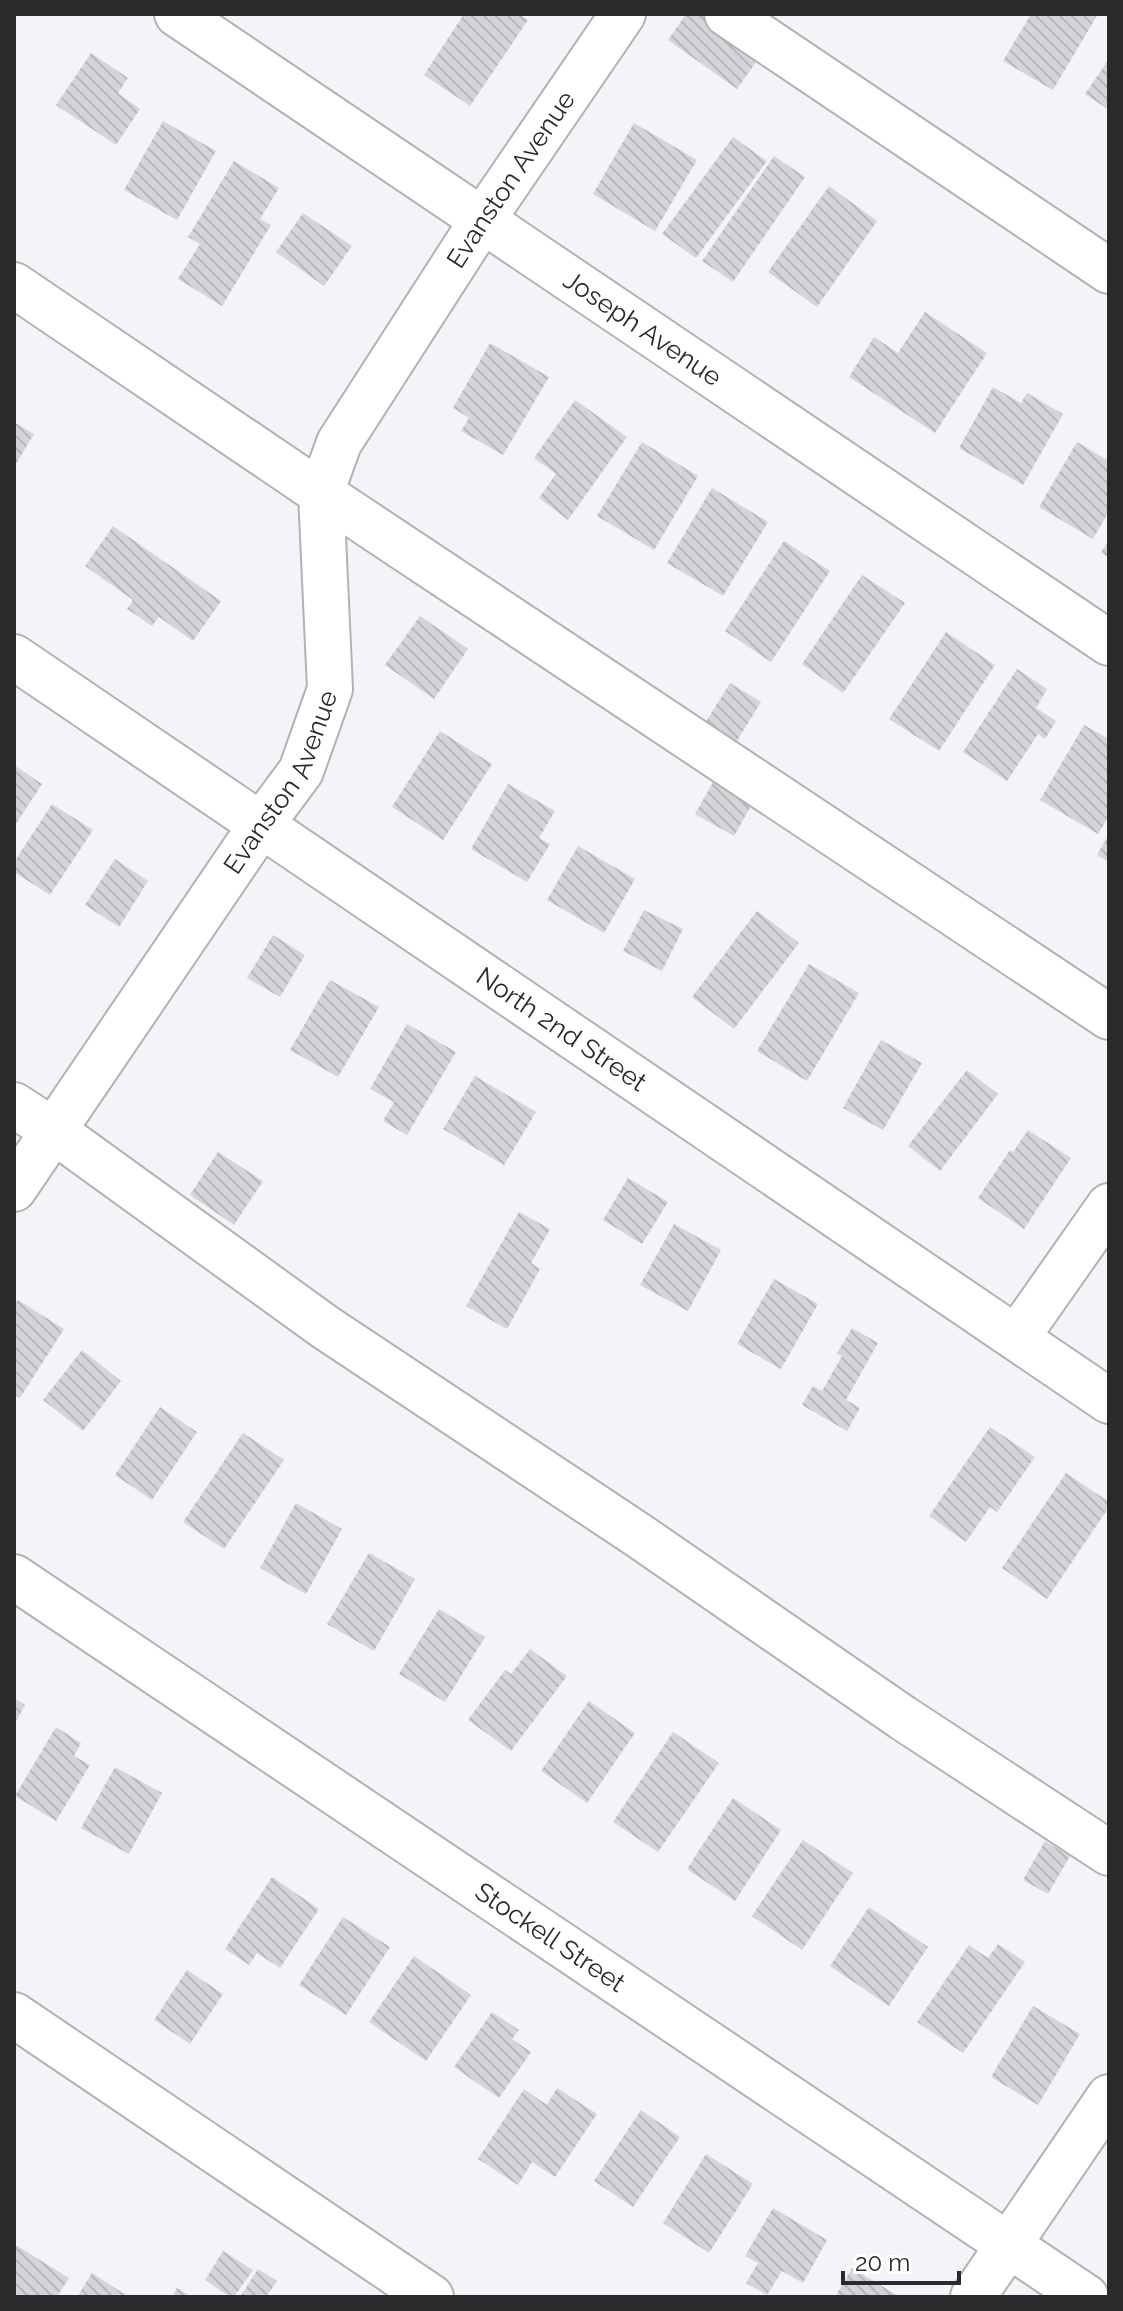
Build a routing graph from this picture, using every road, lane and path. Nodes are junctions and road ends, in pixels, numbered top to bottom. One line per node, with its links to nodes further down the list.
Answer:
1 (177, 14): 4 (street, Joseph Avenue)
2 (623, 14): 4 (street, Evanston Avenue)
3 (727, 14): 5 (street)
4 (483, 219): 7 (street, Evanston Avenue); 8 (street, Joseph Avenue)
5 (1109, 271)
6 (14, 285): 7 (street)
7 (321, 493): 10 (street, Evanston Avenue); 11 (street)
8 (1109, 643)
9 (14, 657): 10 (street, North 2nd Street)
10 (261, 825): 13 (street, Evanston Avenue); 16 (street, North 2nd Street)
11 (1109, 1017)
12 (14, 1105): 13 (street)
13 (54, 1131): 14 (street, Evanston Avenue); 19 (street)
14 (14, 1189)
15 (1109, 1206): 16 (street)
16 (1017, 1337): 17 (street, North 2nd Street)
17 (1109, 1401)
18 (14, 1577): 22 (street, Stockell Street)
19 (1109, 1853)
20 (14, 2015): 23 (street)
21 (1109, 2097): 22 (street)
22 (1008, 2244): 24 (street); 25 (street, Stockell Street)
23 (431, 2297)
24 (973, 2297)
25 (1086, 2297)

